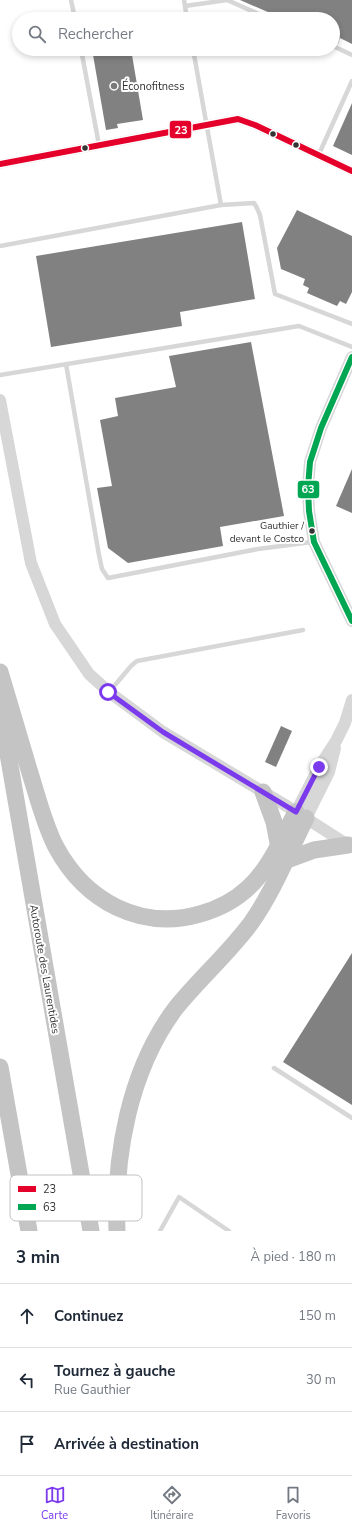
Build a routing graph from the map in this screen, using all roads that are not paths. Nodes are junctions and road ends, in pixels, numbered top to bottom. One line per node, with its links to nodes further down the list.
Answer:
1 (71, 0): 4 (lane)
2 (184, 0): 3 (lane)
3 (185, 6): 5 (lane); 6 (lane)
4 (74, 12)
5 (186, 12)
6 (254, 12)
7 (340, 49): 8 (lane)
8 (352, 55)
9 (82, 56): 13 (lane)
10 (194, 56): 12 (lane)
11 (352, 80): 14 (lane)
12 (207, 125): 13 (street); 14 (street); 17 (lane)
13 (99, 145): 15 (street)
14 (319, 154): 16 (street)
15 (0, 164)
16 (352, 171)
17 (221, 206): 18 (lane); 19 (lane)
18 (0, 246)
19 (352, 324)
20 (352, 347): 22 (lane)
21 (352, 357): 25 (street)
22 (66, 364): 23 (lane); 25 (lane)
23 (0, 375)
24 (0, 400): 29 (street)
25 (314, 542): 26 (street)
26 (352, 620)
27 (303, 630): 29 (lane)
28 (0, 672): 35 (highway)
29 (108, 692): 33 (street)
30 (352, 700): 32 (street)
31 (0, 708): 42 (highway, Autoroute des Laurentides)
32 (349, 725): 34 (street)
33 (263, 792): 34 (street); 35 (highway)
34 (301, 815): 35 (highway); 36 (street); 37 (highway)
35 (278, 843)
36 (350, 846): 37 (highway)
37 (287, 860): 43 (highway)
38 (0, 1067): 41 (highway)
39 (274, 1068): 40 (lane)
40 (352, 1118)
41 (19, 1175)
42 (81, 1175)
43 (119, 1175)
44 (27, 1221): 46 (highway)
45 (89, 1221): 47 (highway, Autoroute des Laurentides)
46 (29, 1231)
47 (91, 1231)
48 (160, 1231): 49 (lane)
49 (229, 1231)

